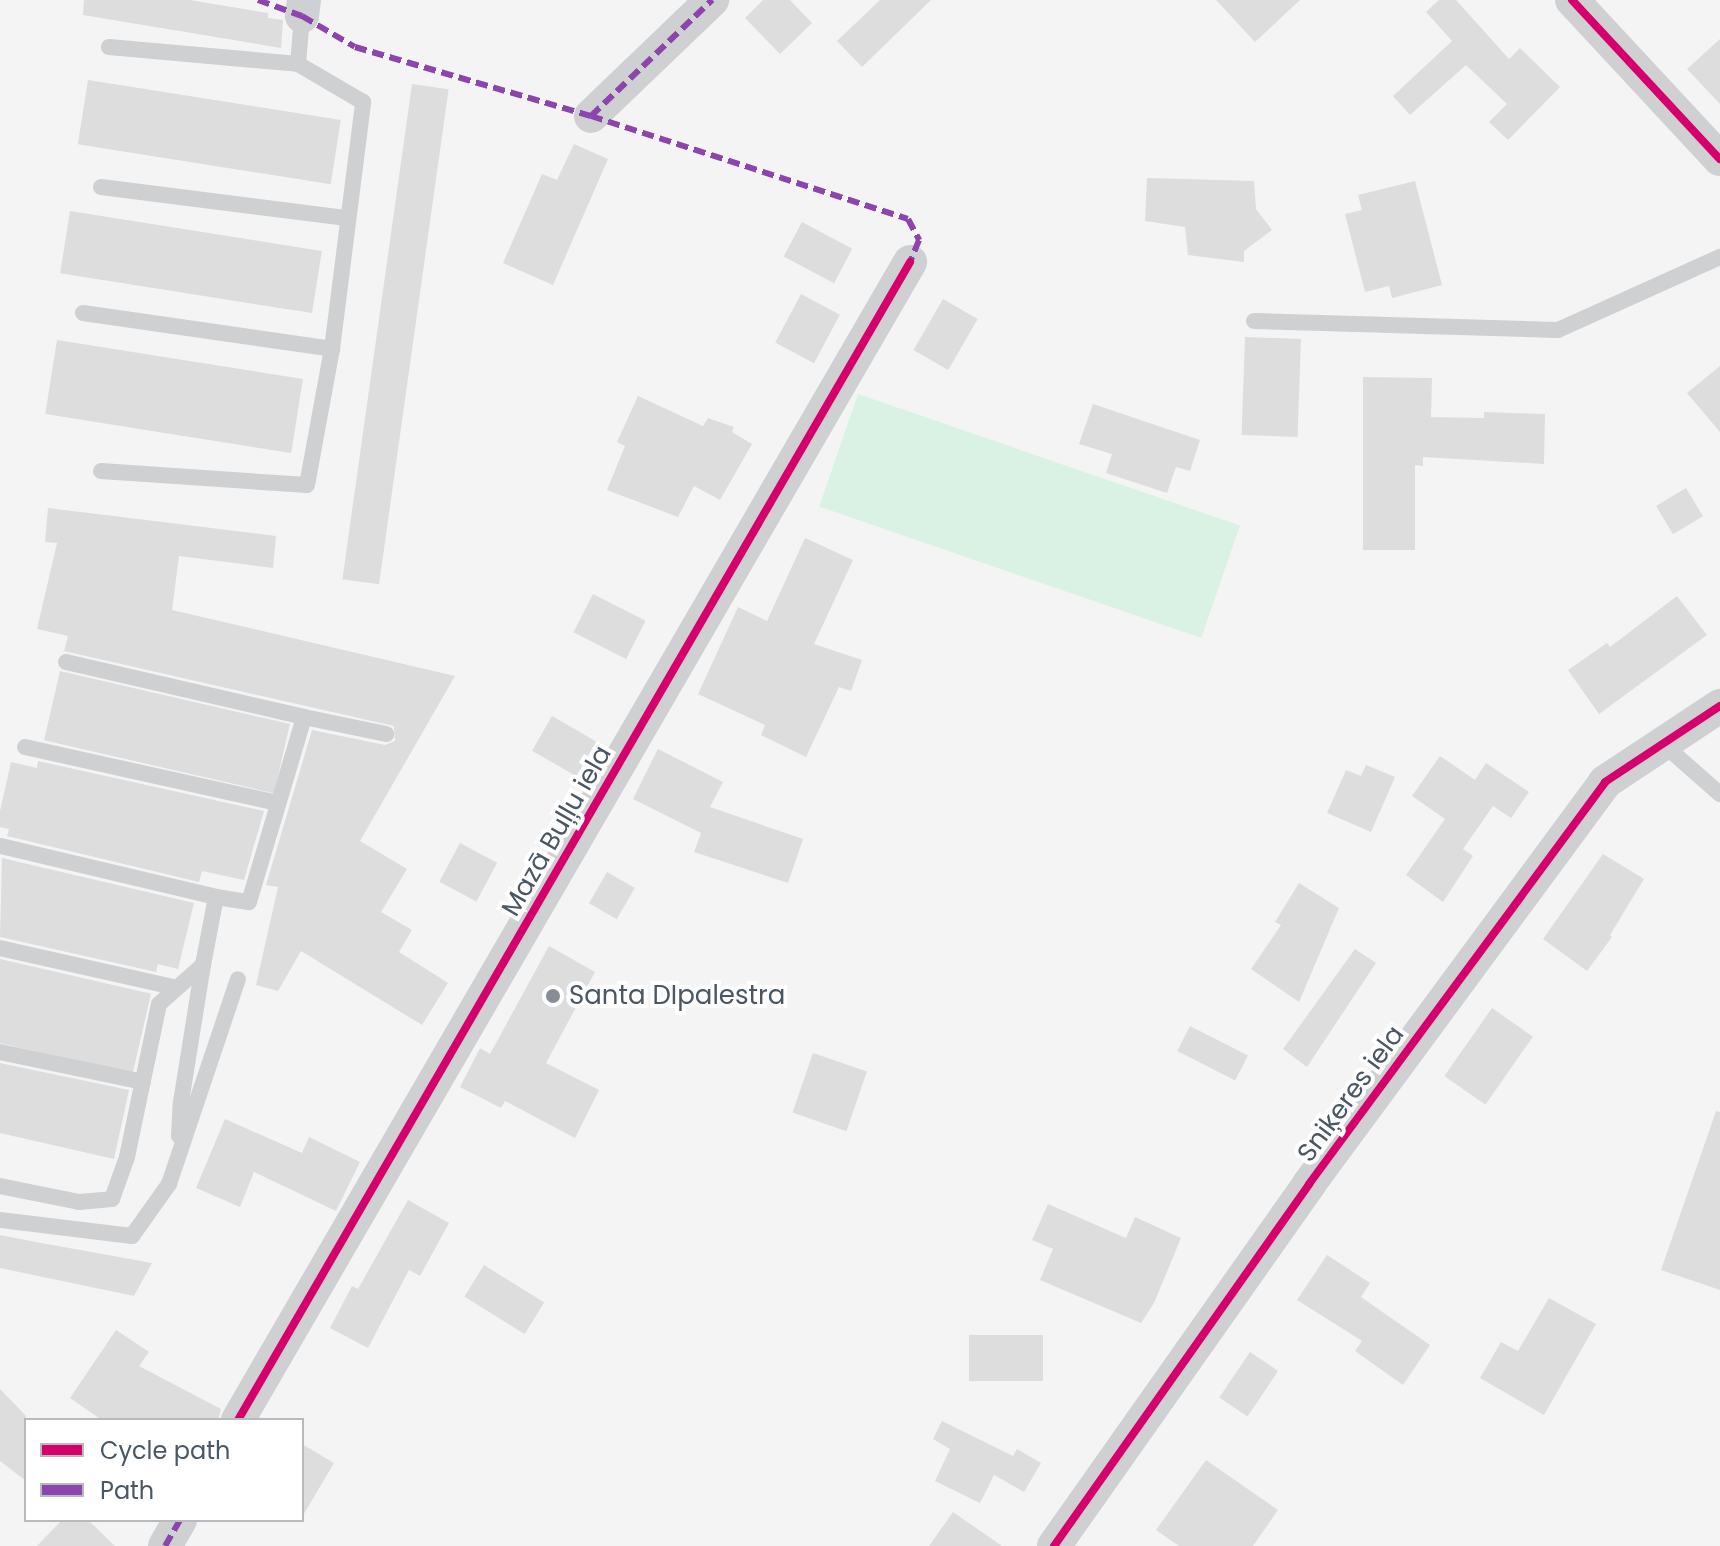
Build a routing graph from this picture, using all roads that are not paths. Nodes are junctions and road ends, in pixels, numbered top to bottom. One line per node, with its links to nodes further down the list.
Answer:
1 (712, 0): 6 (street)
2 (1572, 0): 7 (street)
3 (303, 8): 5 (lane)
4 (109, 47): 5 (lane)
5 (298, 64): 9 (lane)
6 (591, 116)
7 (1720, 159)
8 (101, 187): 9 (lane)
9 (347, 218): 14 (lane)
10 (1720, 257): 13 (lane)
11 (910, 262): 35 (street, Mazā Buļļu iela)
12 (83, 313): 14 (lane)
13 (1254, 321)
14 (332, 349): 15 (lane)
15 (101, 471)
16 (66, 662): 18 (lane)
17 (1720, 706): 20 (street, Sniķeres iela)
18 (304, 717): 19 (lane); 23 (lane)
19 (386, 734)
20 (1663, 744): 22 (lane); 38 (street, Sniķeres iela)
21 (25, 747): 23 (lane)
22 (1720, 794)
23 (277, 803): 25 (lane)
24 (1, 846): 25 (lane)
25 (216, 897): 27 (lane)
26 (0, 948): 29 (lane)
27 (203, 965): 29 (lane); 32 (lane)
28 (238, 979): 32 (lane)
29 (177, 988): 31 (lane)
30 (0, 1052): 31 (lane)
31 (143, 1082): 33 (lane)
32 (177, 1158): 34 (lane)
33 (0, 1186)
34 (0, 1220)
35 (239, 1418)
36 (179, 1522): 37 (street)
37 (165, 1546)
38 (1054, 1546)

